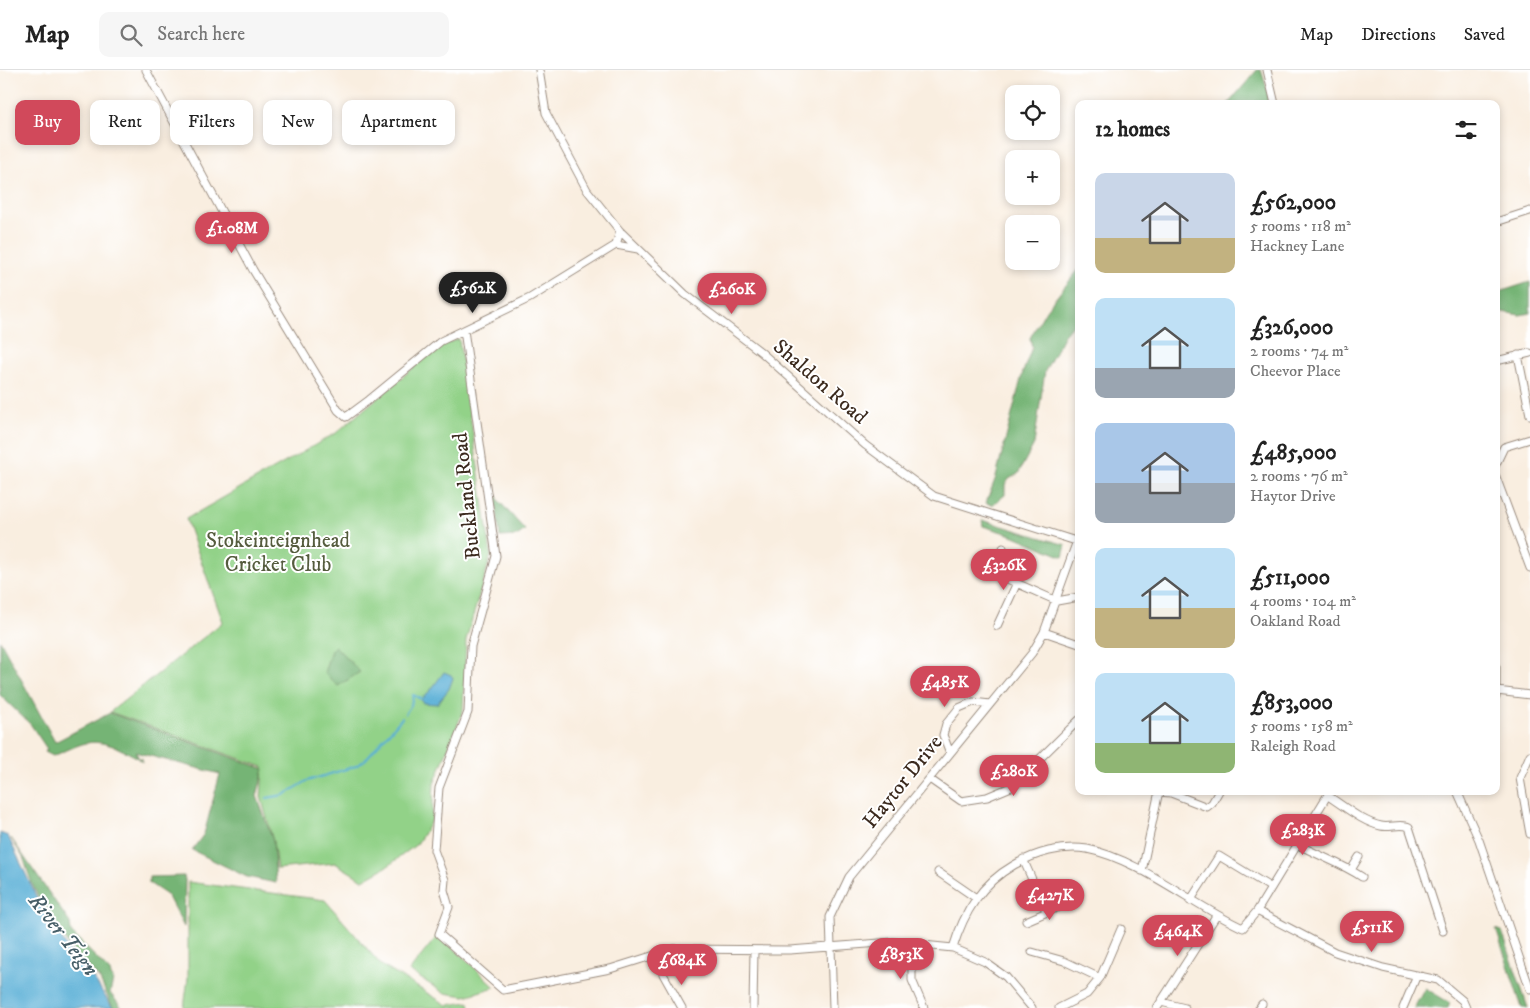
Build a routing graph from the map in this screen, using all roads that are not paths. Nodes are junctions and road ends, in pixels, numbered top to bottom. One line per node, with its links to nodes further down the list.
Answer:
1 (146, 70): 10 (street)
2 (539, 70): 7 (street, Shaldon Road)
3 (1267, 70): 4 (street)
4 (1274, 100)
5 (1530, 211): 6 (street)
6 (1500, 221)
7 (620, 230): 8 (street); 9 (street, Shaldon Road)
8 (616, 246): 9 (street); 10 (street)
9 (638, 249): 18 (street, Shaldon Road)
10 (464, 330): 62 (street, Buckland Road)
11 (1530, 352): 12 (street)
12 (1518, 355): 13 (street); 14 (street)
13 (1500, 360)
14 (1530, 416)
15 (1530, 439): 16 (street)
16 (1500, 456)
17 (1500, 488): 21 (street)
18 (1075, 541)
19 (1003, 548): 22 (street)
20 (1075, 550): 24 (street, Haytor Drive)
21 (1530, 568)
22 (1016, 585): 24 (street); 25 (street)
23 (1075, 598): 24 (street)
24 (1057, 601): 26 (street, Haytor Drive)
25 (997, 626)
26 (1044, 632): 27 (street); 30 (street, Haytor Drive)
27 (1075, 643)
28 (1500, 691): 29 (street)
29 (1530, 695)
30 (990, 704): 32 (street, Haytor Drive); 32 (street)
31 (1075, 724): 34 (street)
32 (950, 753): 34 (street, Haytor Drive)
33 (1530, 755): 41 (street)
34 (931, 780): 60 (street, Haytor Drive)
35 (1158, 795): 46 (street)
36 (1174, 795): 37 (street)
37 (1217, 795)
38 (1328, 795): 42 (street)
39 (1330, 795): 58 (street)
40 (1459, 795): 67 (street)
41 (1530, 834)
42 (1297, 844): 45 (street); 49 (street)
43 (1359, 857): 45 (street)
44 (1024, 859): 46 (street); 50 (street); 53 (street)
45 (1351, 870): 48 (street)
46 (1142, 871): 51 (street)
47 (938, 872): 50 (street)
48 (1362, 877)
49 (1270, 887): 51 (street); 54 (street)
50 (976, 898): 61 (street)
51 (1190, 901): 55 (street)
52 (1068, 903): 53 (street)
53 (1046, 911): 56 (street)
54 (1257, 911): 55 (street); 65 (street)
55 (1216, 916): 68 (street)
56 (1026, 922)
57 (1120, 929): 66 (street)
58 (1443, 932)
59 (912, 943): 60 (street); 61 (street); 72 (street)
60 (830, 947): 62 (street); 71 (street, Haytor Drive)
61 (953, 948): 73 (street)
62 (754, 950): 70 (street)
63 (1032, 952): 66 (street)
64 (663, 974): 69 (street)
65 (1417, 975): 76 (street); 77 (street)
66 (1100, 978): 74 (street)
67 (1530, 989)
68 (1159, 1005): 75 (street)
69 (682, 1008)
70 (753, 1008)
71 (833, 1008)
72 (924, 1008)
73 (1032, 1008)
74 (1059, 1008)
75 (1185, 1008)
76 (1403, 1008)
77 (1466, 1008)

